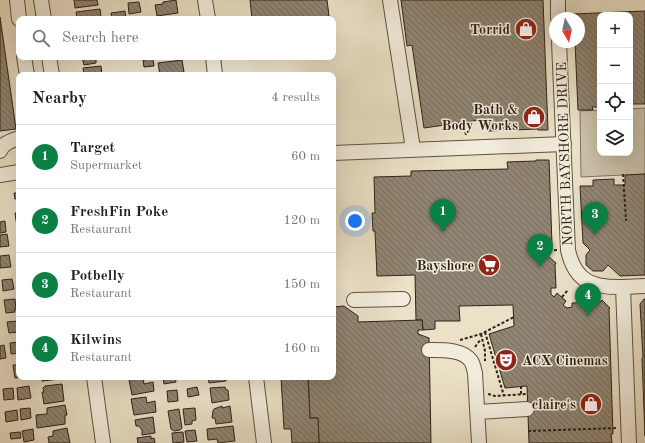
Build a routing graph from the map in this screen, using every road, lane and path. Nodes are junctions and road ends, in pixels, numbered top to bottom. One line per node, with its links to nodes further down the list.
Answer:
1 (17, 0): 7 (street)
2 (41, 0): 8 (street)
3 (205, 0): 9 (street)
4 (390, 0): 21 (street)
5 (558, 0): 6 (street)
6 (558, 12)
7 (19, 16)
8 (44, 16)
9 (208, 16)
10 (559, 48): 20 (street, NORTH BAYSHORE DRIVE)
11 (24, 60): 14 (street)
12 (50, 60): 15 (street)
13 (214, 60): 16 (street)
14 (26, 72)
15 (52, 72)
16 (216, 72)
17 (464, 122): 18 (path)
18 (466, 135)
19 (16, 139): 22 (street)
20 (564, 144): 21 (street); 31 (street, NORTH BAYSHORE DRIVE)
21 (413, 150): 23 (street)
22 (0, 151)
23 (336, 153)
24 (16, 172): 25 (street)
25 (0, 174)
26 (623, 174): 27 (path)
27 (626, 221)
28 (557, 250): 29 (path)
29 (539, 251)
30 (645, 286): 31 (street, NORTH BAYSHORE DRIVE)
31 (623, 287): 56 (street)
32 (568, 290): 33 (path)
33 (562, 297)
34 (403, 299): 35 (street)
35 (354, 300)
36 (514, 317): 37 (path)
37 (485, 332): 38 (path); 48 (path)
38 (481, 334): 39 (path); 41 (path)
39 (455, 340)
40 (429, 350): 50 (street)
41 (485, 367)
42 (94, 380): 53 (street)
43 (256, 380): 54 (street)
44 (521, 386): 47 (path)
45 (486, 390): 48 (path)
46 (527, 394): 47 (path)
47 (521, 395): 48 (path)
48 (504, 396)
49 (527, 408): 50 (street)
50 (478, 412): 55 (street)
51 (616, 428): 52 (path)
52 (528, 431)
53 (103, 443)
54 (264, 443)
55 (479, 443)
56 (628, 443)

